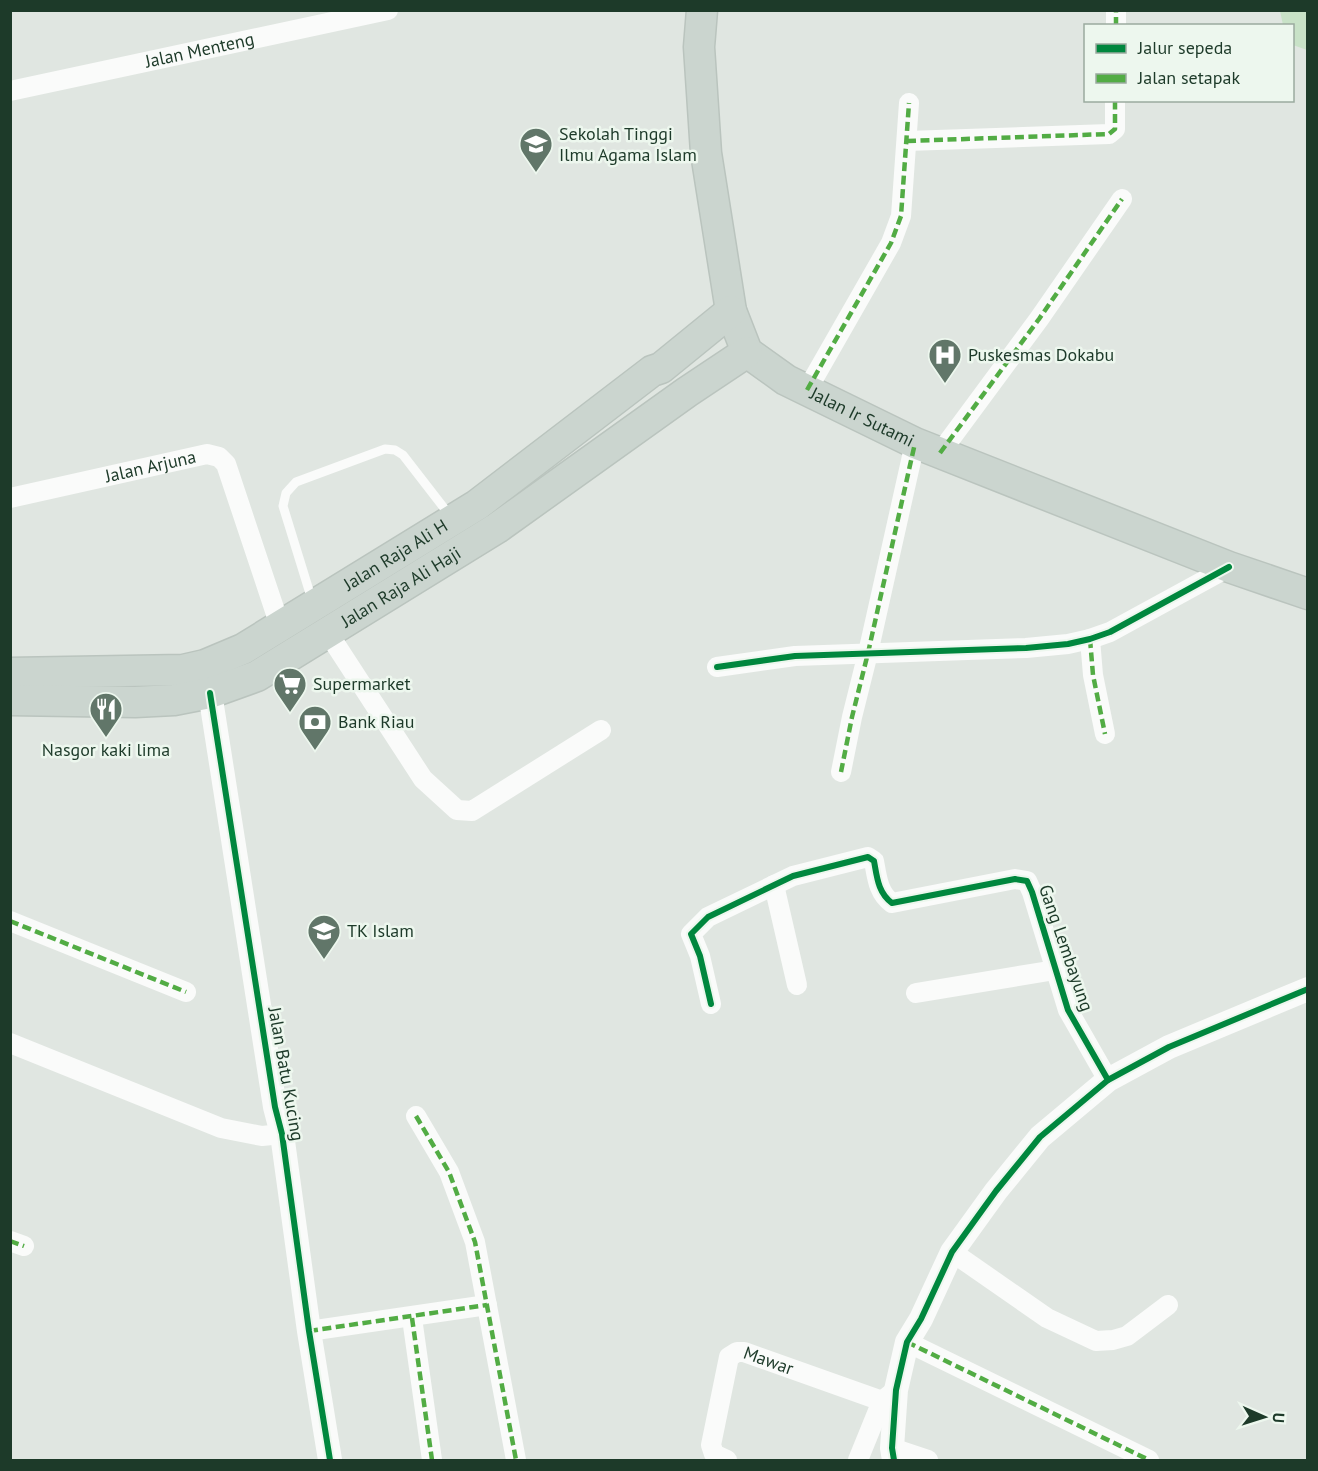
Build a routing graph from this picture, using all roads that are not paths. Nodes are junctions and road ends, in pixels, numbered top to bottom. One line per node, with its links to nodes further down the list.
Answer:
1 (388, 10): 3 (street, Jalan Menteng)
2 (702, 10): 8 (main road)
3 (10, 91)
4 (1115, 102): 6 (street)
5 (909, 103): 6 (street)
6 (907, 141): 10 (street)
7 (1122, 199): 11 (street)
8 (730, 311): 9 (main road); 13 (main road, Jalan Raja Ali H)
9 (747, 352): 10 (main road, Jalan Ir Sutami); 18 (main road, Jalan Raja Ali Haji)
10 (807, 390): 11 (main road, Jalan Ir Sutami)
11 (928, 448): 14 (main road, Jalan Ir Sutami); 20 (street)
12 (10, 498): 17 (street, Jalan Arjuna)
13 (453, 520): 16 (main road, Jalan Raja Ali H); 16 (lane)
14 (1229, 567): 15 (main road, Jalan Ir Sutami); 19 (street)
15 (1308, 594)
16 (314, 605): 17 (main road, Jalan Raja Ali H)
17 (280, 626): 23 (main road, Jalan Raja Ali H)
18 (328, 633): 24 (main road, Jalan Raja Ali Haji); 26 (street)
19 (1090, 639): 20 (street); 27 (street)
20 (868, 653): 21 (street); 28 (street)
21 (717, 667)
22 (10, 673): 23 (main road, Jalan Raja Ali H)
23 (170, 686): 24 (main road, Jalan Raja Ali Haji); 25 (main road, Jalan Raja Ali Haji)
24 (210, 693): 40 (street, Jalan Batu Kucing)
25 (10, 700)
26 (601, 730)
27 (1105, 734)
28 (841, 772)
29 (774, 885): 31 (street, Gang Lembayung); 32 (street); 36 (street, Gang Lembayung)
30 (10, 921): 34 (street)
31 (1055, 970): 35 (street); 38 (street, Gang Lembayung)
32 (797, 985)
33 (1308, 989): 38 (street)
34 (186, 992)
35 (916, 993)
36 (711, 1004)
37 (10, 1043): 40 (street)
38 (1108, 1080): 41 (street)
39 (416, 1116): 42 (street)
40 (282, 1134): 45 (street, Jalan Batu Kucing)
41 (952, 1252): 43 (street); 46 (street)
42 (486, 1305): 44 (street); 51 (street)
43 (1168, 1305)
44 (412, 1318): 45 (street); 50 (street)
45 (309, 1331): 49 (street, Jalan Batu Kucing)
46 (907, 1342): 47 (street); 55 (street)
47 (889, 1396): 48 (street); 52 (street, Mawar); 53 (street)
48 (893, 1454): 54 (street)
49 (330, 1461)
50 (432, 1461)
51 (516, 1461)
52 (727, 1461)
53 (858, 1461)
54 (928, 1461)
55 (1149, 1461)

